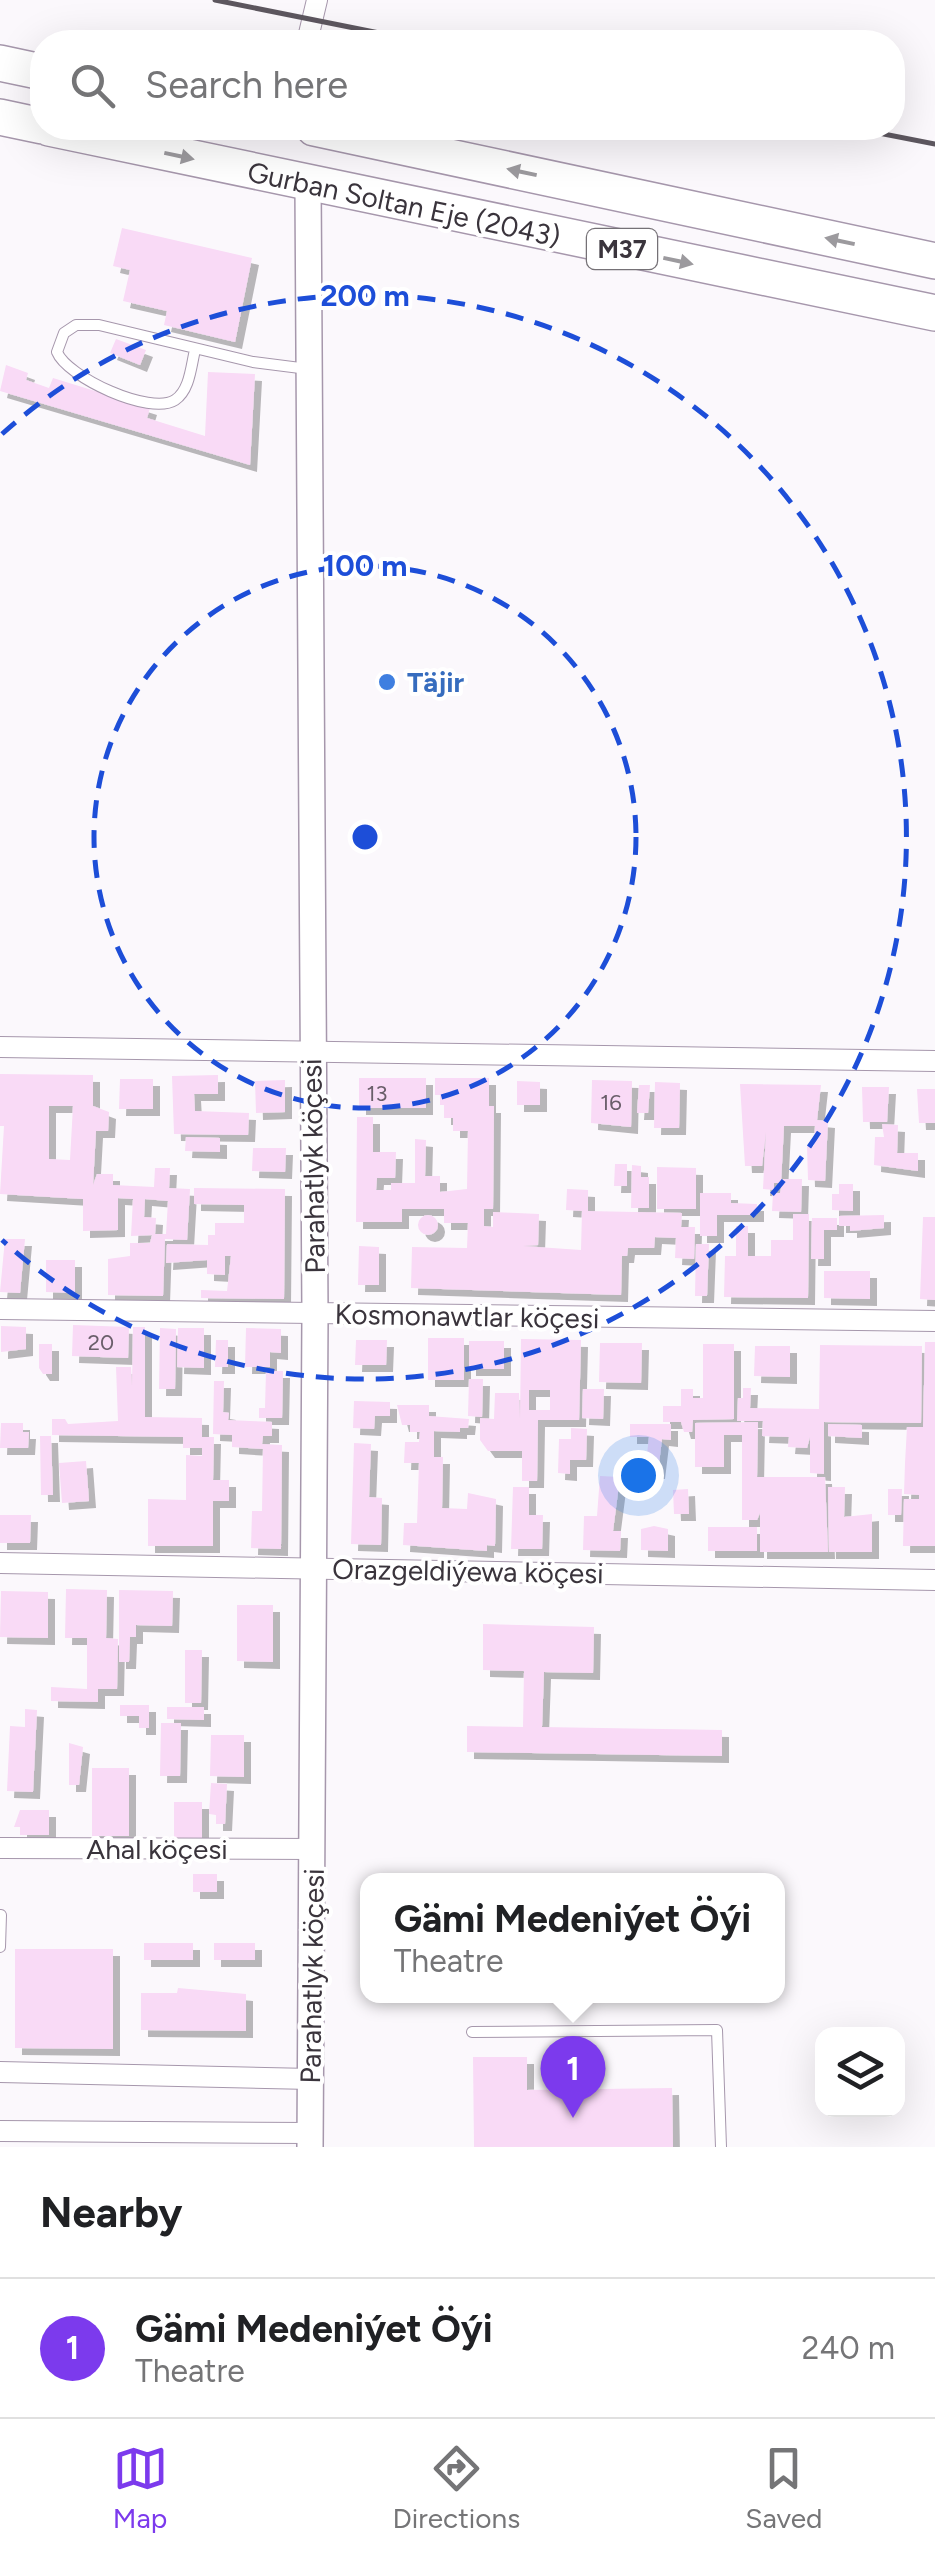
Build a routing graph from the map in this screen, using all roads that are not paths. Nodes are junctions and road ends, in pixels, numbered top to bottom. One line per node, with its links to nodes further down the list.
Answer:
1 (316, 0): 2 (street)
2 (310, 30)
3 (0, 63): 4 (highway)
4 (30, 69)
5 (0, 117): 6 (highway, Gurban Soltan Eje (2043) / M37)
6 (30, 124)
7 (106, 140): 9 (highway, Gurban Soltan Eje (2043) / M37, one-way to 9)
8 (370, 140): 10 (highway, Gurban Soltan Eje (2043) / M37, one-way to 8)
9 (308, 184): 11 (highway, Gurban Soltan Eje (2043) / M37, one-way to 11); 13 (street, Parahatlyk köçesi)
10 (935, 261)
11 (935, 314)
12 (195, 350): 12 (lane); 13 (lane)
13 (308, 369): 15 (street, Parahatlyk köçesi)
14 (0, 1047): 15 (street)
15 (311, 1052): 16 (street); 18 (street, Parahatlyk köçesi)
16 (935, 1061)
17 (0, 1309): 18 (street, Kosmonawtlar köçesi)
18 (315, 1315): 19 (street, Kosmonawtlar köçesi); 21 (street, Parahatlyk köçesi)
19 (935, 1320)
20 (0, 1563): 21 (street, Orazgeldiýewa köçesi)
21 (313, 1568): 22 (street, Orazgeldiýewa köçesi); 24 (street, Parahatlyk köçesi)
22 (935, 1580)
23 (0, 1848): 24 (street, Ahal köçesi)
24 (314, 1849): 29 (street, Parahatlyk köçesi)
25 (0, 1915): 26 (lane)
26 (0, 1948)
27 (472, 2032): 32 (lane)
28 (0, 2072): 29 (street)
29 (310, 2079): 31 (street, Parahatlyk köçesi)
30 (0, 2131): 31 (street)
31 (310, 2140)
32 (721, 2147)

